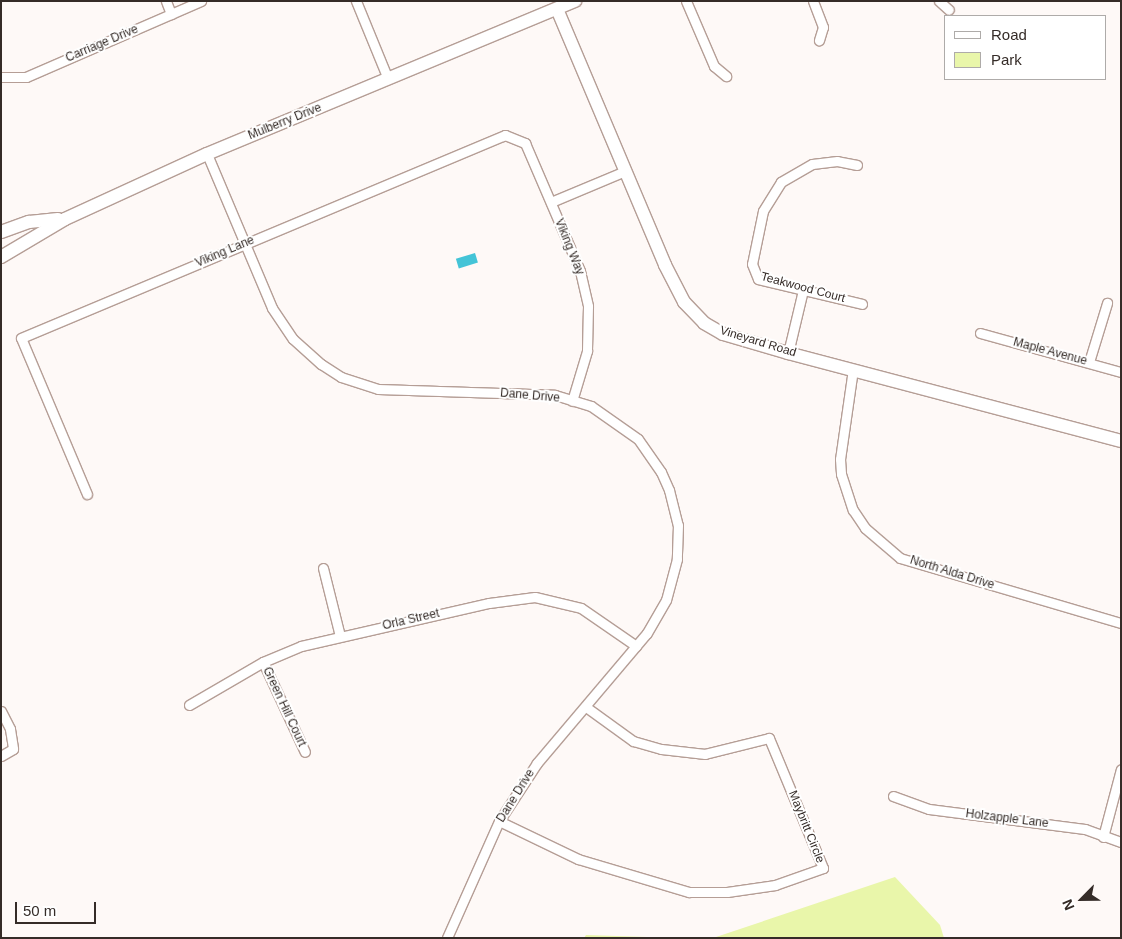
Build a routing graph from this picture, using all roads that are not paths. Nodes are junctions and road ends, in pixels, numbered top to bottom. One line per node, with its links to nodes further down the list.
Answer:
1 (166, 1): 10 (street)
2 (201, 1): 10 (street, Carriage Drive)
3 (356, 1): 14 (street)
4 (575, 1): 8 (street, Mulberry Drive)
5 (686, 1): 12 (street)
6 (813, 1): 11 (street)
7 (940, 1): 9 (street)
8 (557, 9): 14 (street, Mulberry Drive); 17 (street, Vineyard Road)
9 (949, 10)
10 (171, 14): 13 (street, Carriage Drive)
11 (820, 40)
12 (726, 76)
13 (1, 77)
14 (388, 79): 15 (street, Mulberry Drive)
15 (207, 154): 19 (street, Mulberry Drive); 21 (street, Dane Drive)
16 (857, 165): 23 (street, Teakwood Court)
17 (625, 170): 18 (street, Viking Way); 27 (street, Vineyard Road)
18 (551, 202): 21 (street, Viking Lane); 31 (street, Viking Way)
19 (65, 218): 20 (street); 22 (street, Mulberry Drive)
20 (1, 232)
21 (246, 243): 31 (street, Dane Drive); 33 (street, Viking Lane)
22 (1, 257)
23 (803, 290): 25 (street, Teakwood Court); 27 (street)
24 (1107, 303): 28 (street)
25 (862, 304)
26 (980, 333): 28 (street, Maple Avenue)
27 (788, 353): 29 (street, Vineyard Road)
28 (1089, 362): 30 (street, Maple Avenue)
29 (853, 369): 32 (street, Vineyard Road); 35 (street, North Alda Drive)
30 (1121, 372)
31 (572, 401): 37 (street, Dane Drive)
32 (1121, 441)
33 (87, 494)
34 (323, 568): 36 (street)
35 (1121, 624)
36 (340, 636): 37 (street, Orla Street); 38 (street, Orla Street)
37 (636, 646): 40 (street, Dane Drive)
38 (263, 662): 39 (street, Orla Street); 42 (street, Green Hill Court)
39 (189, 705)
40 (586, 707): 46 (street, Dane Drive); 46 (street, Maybritt Circle)
41 (1, 711): 43 (street)
42 (305, 752)
43 (1, 756)
44 (1121, 769): 47 (street)
45 (892, 796): 47 (street, Holzapple Lane)
46 (499, 822): 49 (street, Dane Drive)
47 (1103, 837): 48 (street, Holzapple Lane)
48 (1121, 842)
49 (447, 938)

